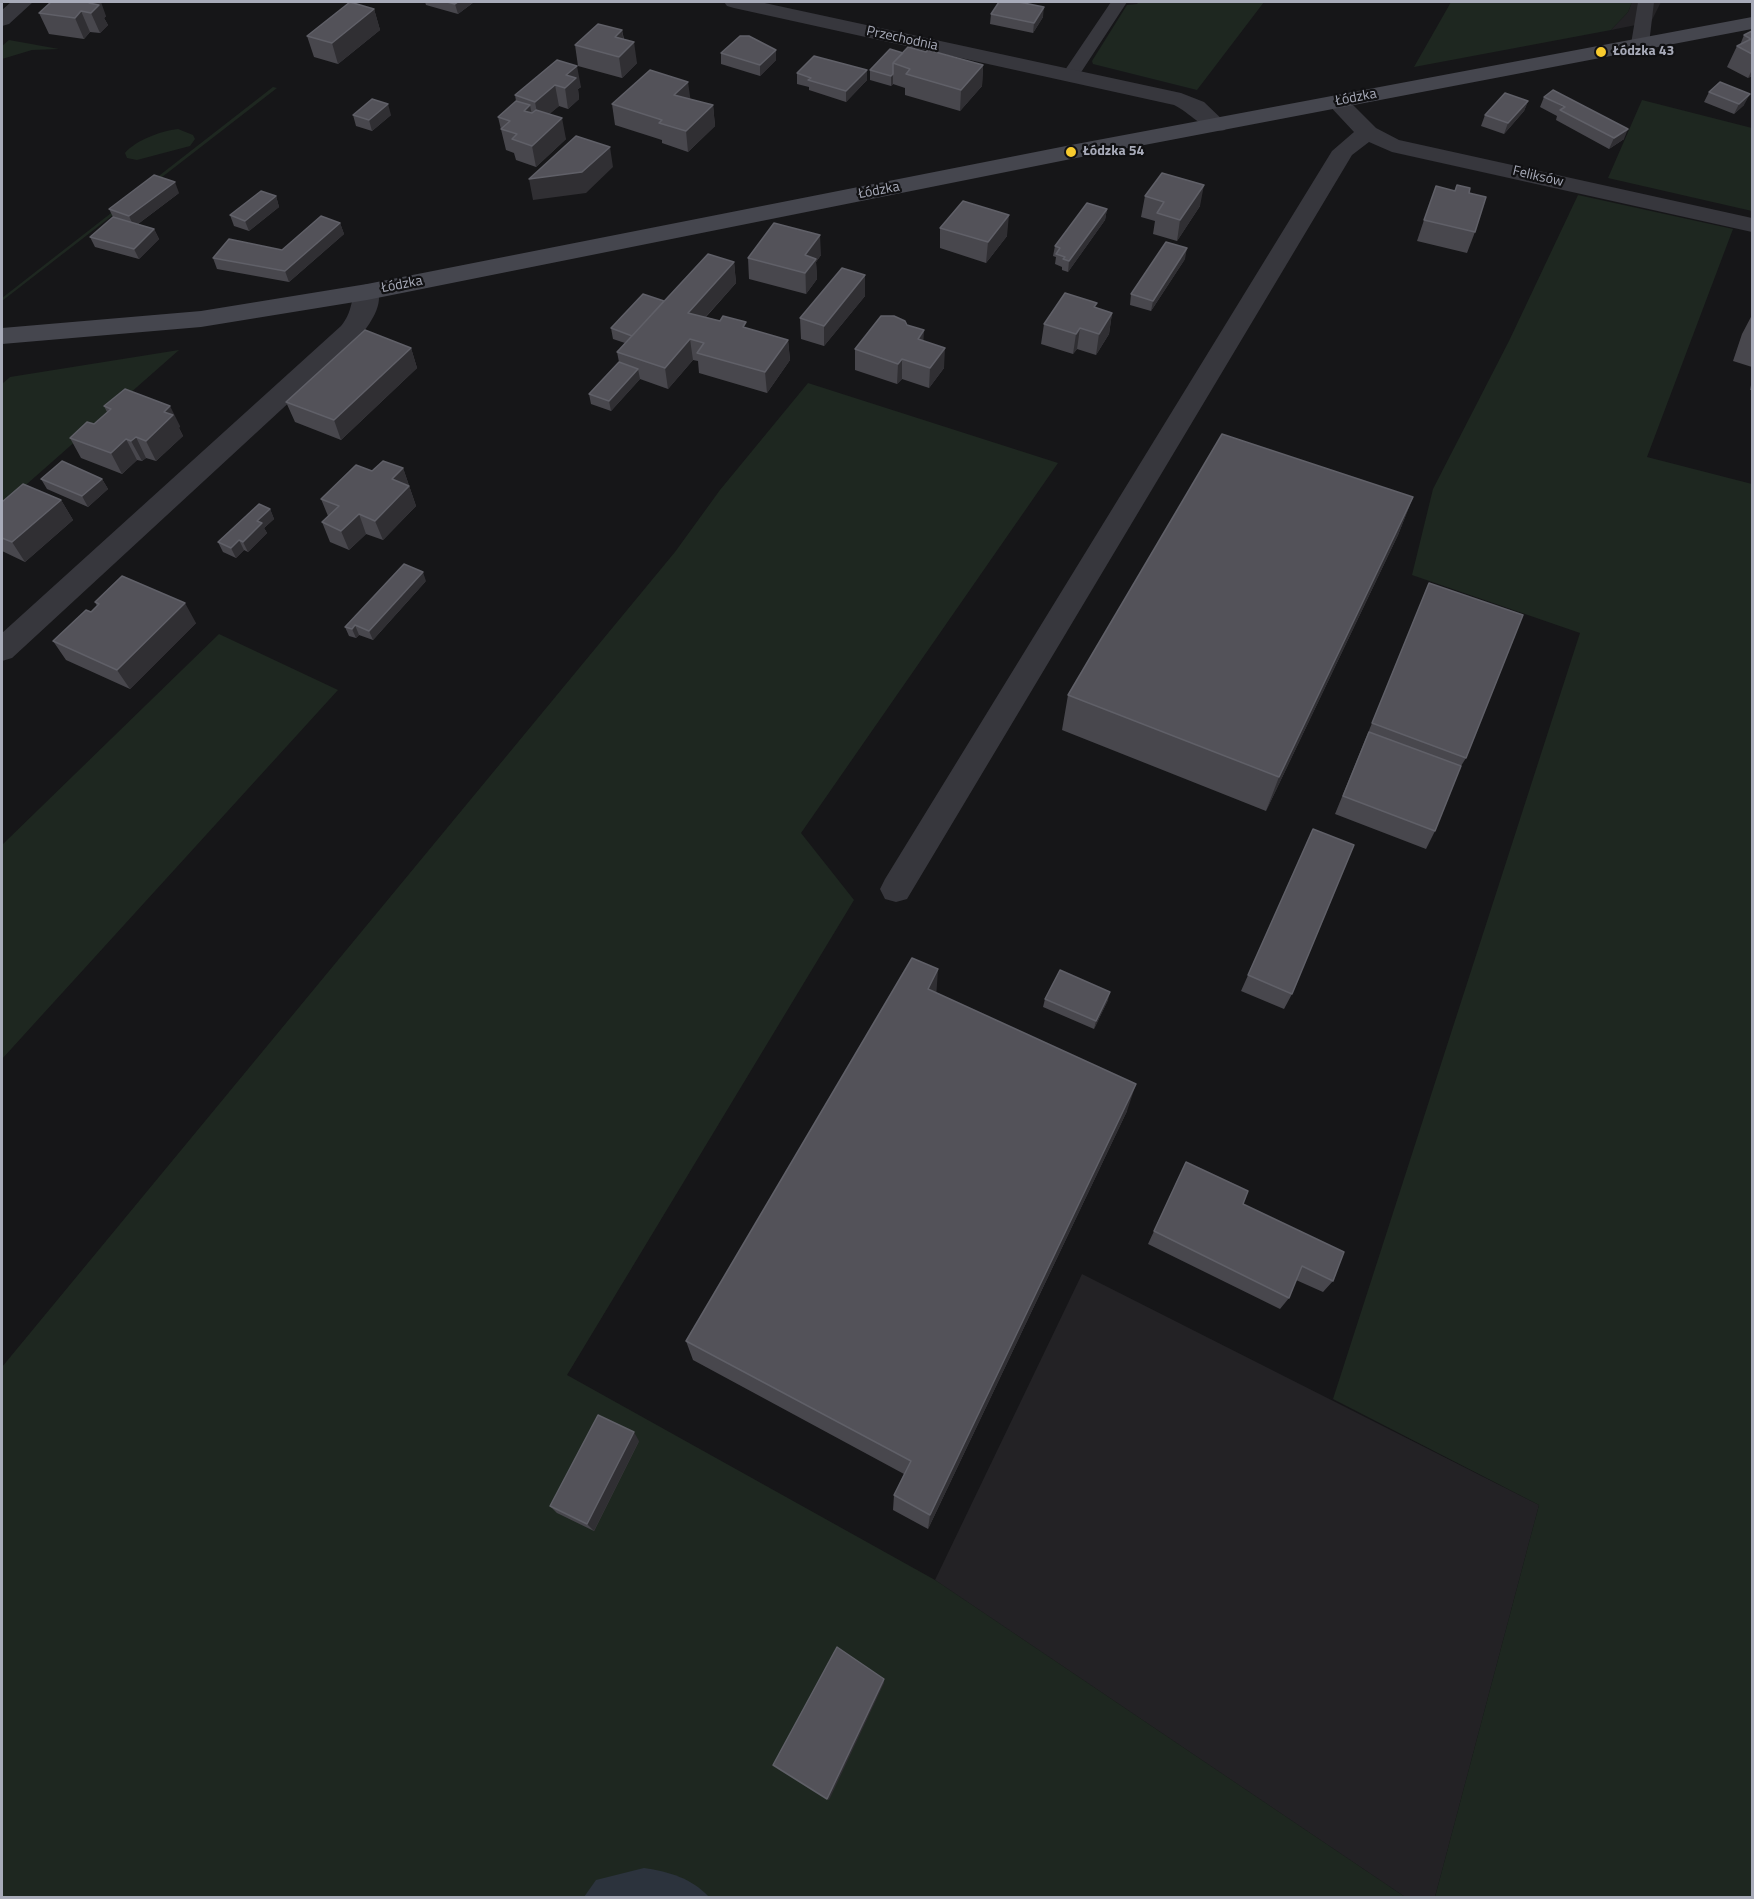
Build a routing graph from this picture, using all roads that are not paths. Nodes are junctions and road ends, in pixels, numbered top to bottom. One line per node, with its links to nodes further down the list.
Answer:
1 (23, 2): 5 (street)
2 (734, 2): 8 (street, Przechodnia)
3 (1119, 2): 8 (lane)
4 (1646, 2): 7 (lane)
5 (2, 20)
6 (1752, 23): 7 (main road, Łódzka)
7 (1640, 44): 9 (main road, Łódzka)
8 (1070, 76): 10 (street, Przechodnia)
9 (1337, 102): 10 (main road, Łódzka); 11 (street, Feliksów)
10 (1217, 124): 13 (main road, Łódzka)
11 (1368, 133): 12 (street, Feliksów); 16 (street)
12 (1752, 225)
13 (367, 292): 14 (main road, Łódzka); 15 (street)
14 (2, 336)
15 (2, 650)
16 (896, 889)

